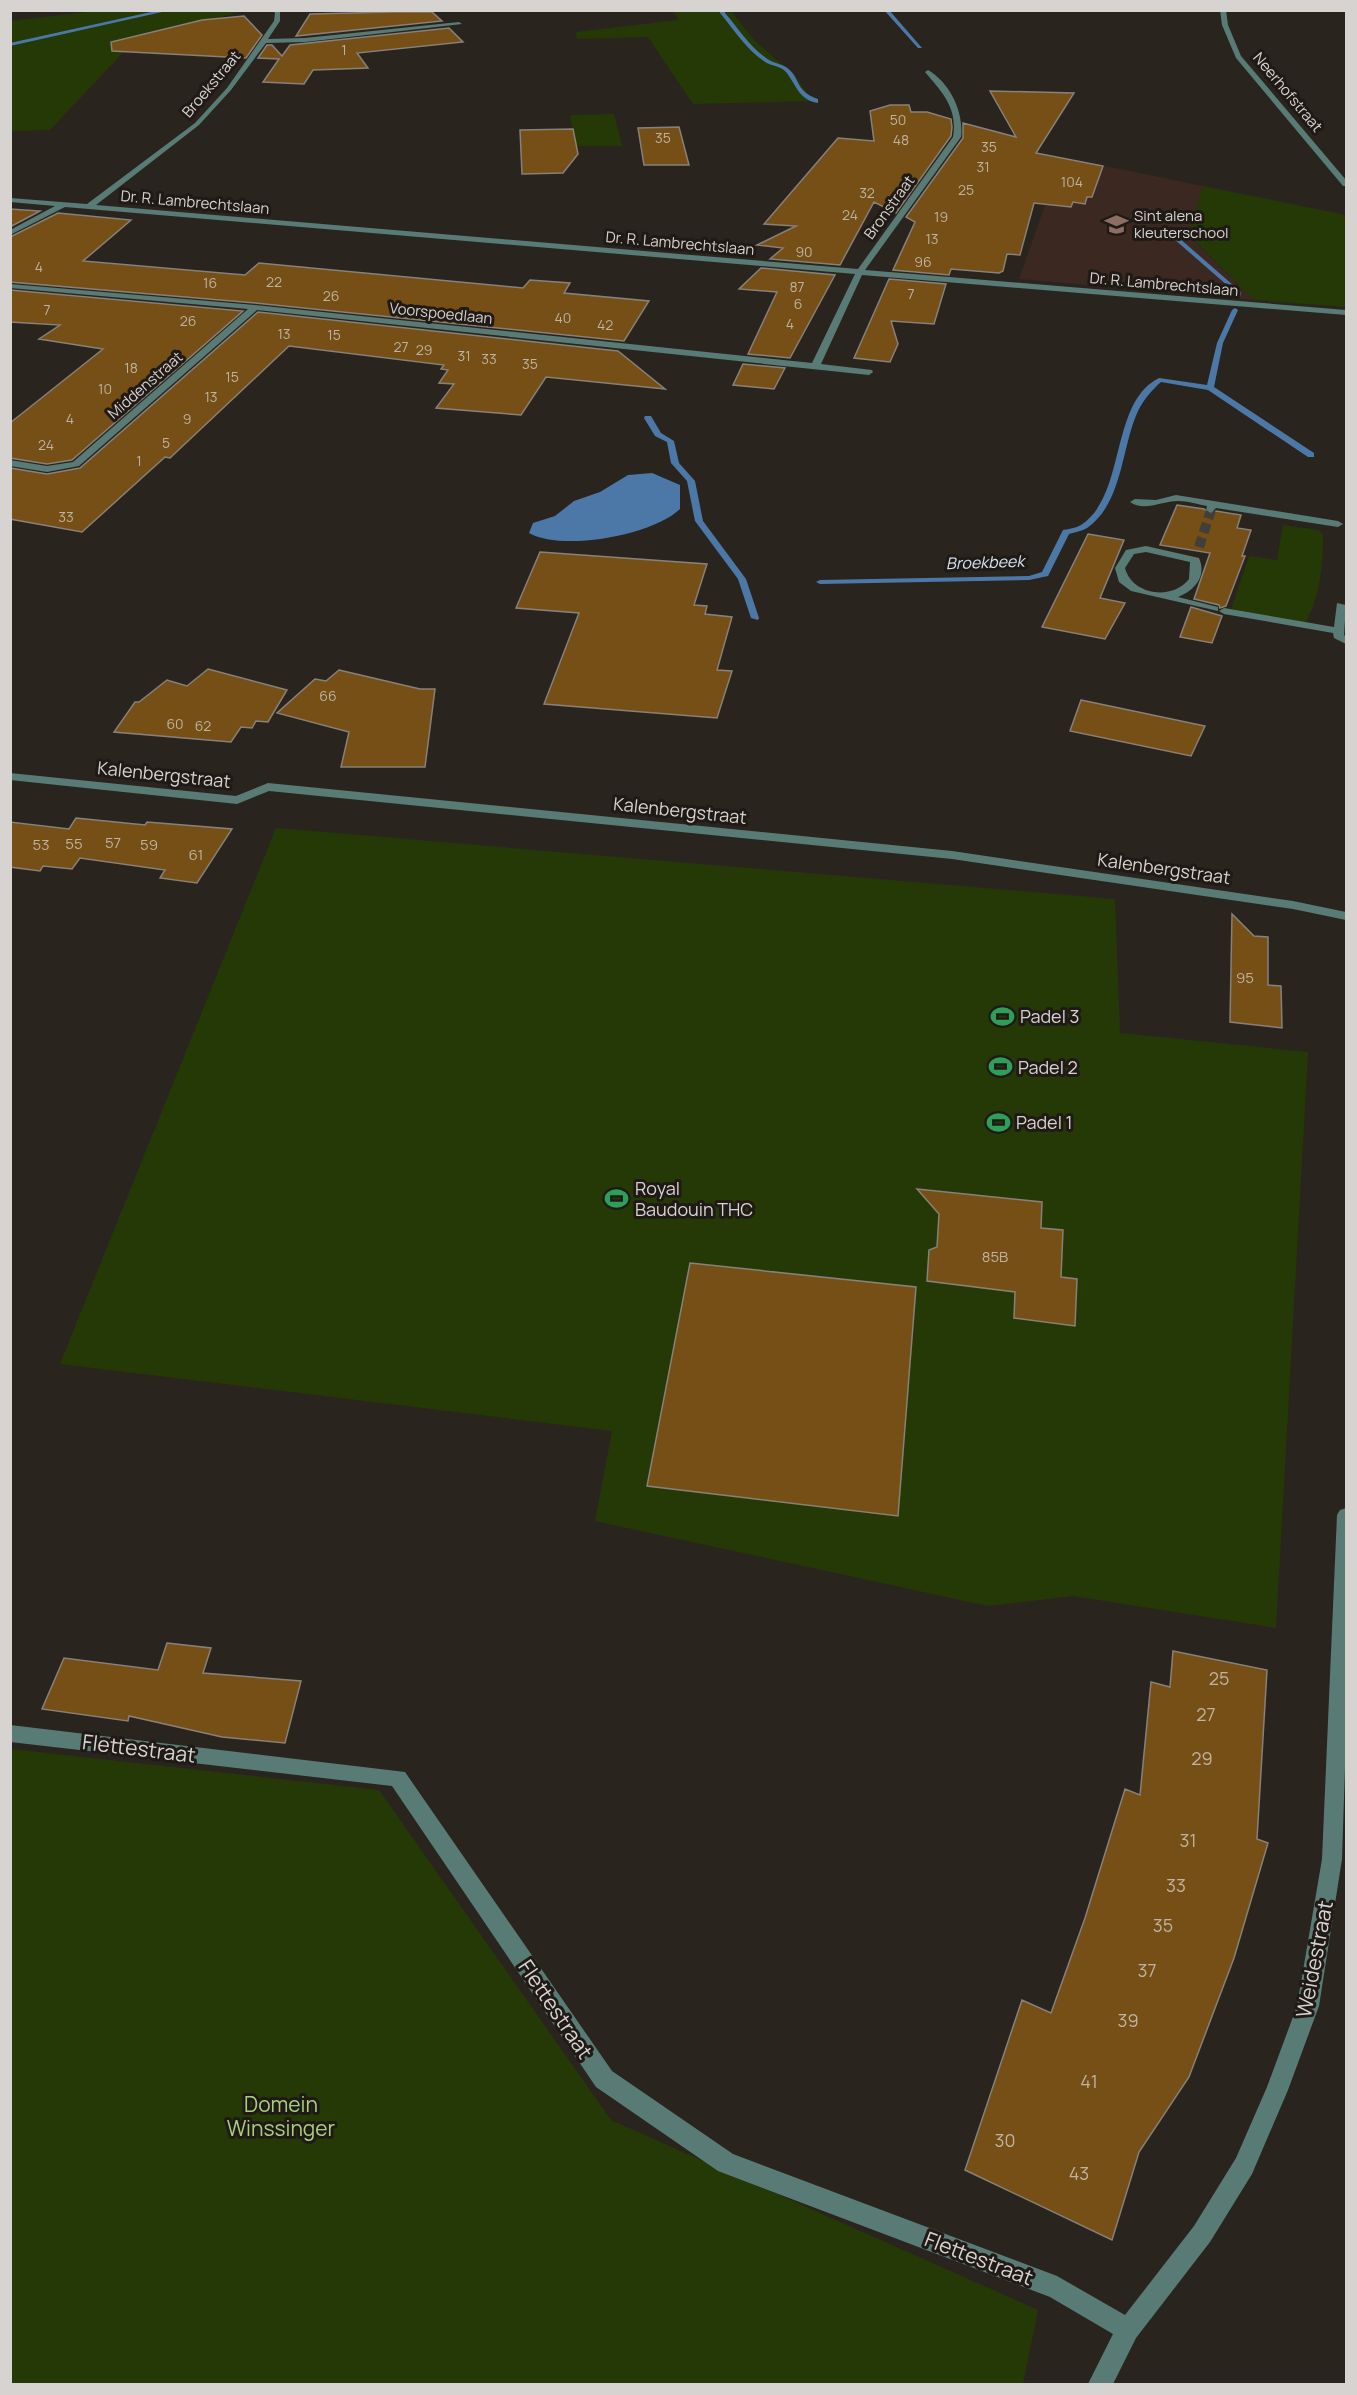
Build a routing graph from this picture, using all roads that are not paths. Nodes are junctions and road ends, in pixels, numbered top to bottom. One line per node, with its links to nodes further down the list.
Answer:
1 (275, 10): 4 (street, Broekstraat)
2 (1223, 10): 6 (street, Neerhofstraat)
3 (459, 24): 4 (street)
4 (264, 41): 9 (street, Broekstraat)
5 (928, 72): 11 (street, Bronstraat)
6 (1347, 184)
7 (10, 200): 8 (street, Dr. R. Lambrechtslaan)
8 (65, 204): 9 (street, Dr. R. Lambrechtslaan); 10 (street)
9 (90, 206): 11 (street, Dr. R. Lambrechtslaan)
10 (10, 233)
11 (860, 272): 14 (street, Dr. R. Lambrechtslaan); 15 (street, Bronstraat)
12 (10, 286): 13 (street, Voorspoedlaan)
13 (255, 307): 15 (street, Voorspoedlaan); 17 (street, Middenstraat)
14 (1347, 313)
15 (816, 365): 16 (street, Voorspoedlaan)
16 (869, 372)
17 (10, 463)
18 (1135, 502): 19 (street)
19 (1338, 524)
20 (1199, 547): 21 (street)
21 (1195, 560): 22 (street); 22 (street)
22 (1167, 597): 24 (street)
23 (1341, 605): 24 (street)
24 (1339, 630): 25 (street)
25 (1347, 641)
26 (10, 776): 27 (street, Kalenbergstraat)
27 (1347, 916)
28 (1347, 1515): 30 (street, Weidestraat)
29 (10, 1733): 30 (street, Flettestraat)
30 (1128, 2330): 31 (street, Weidestraat)
31 (1100, 2385)

